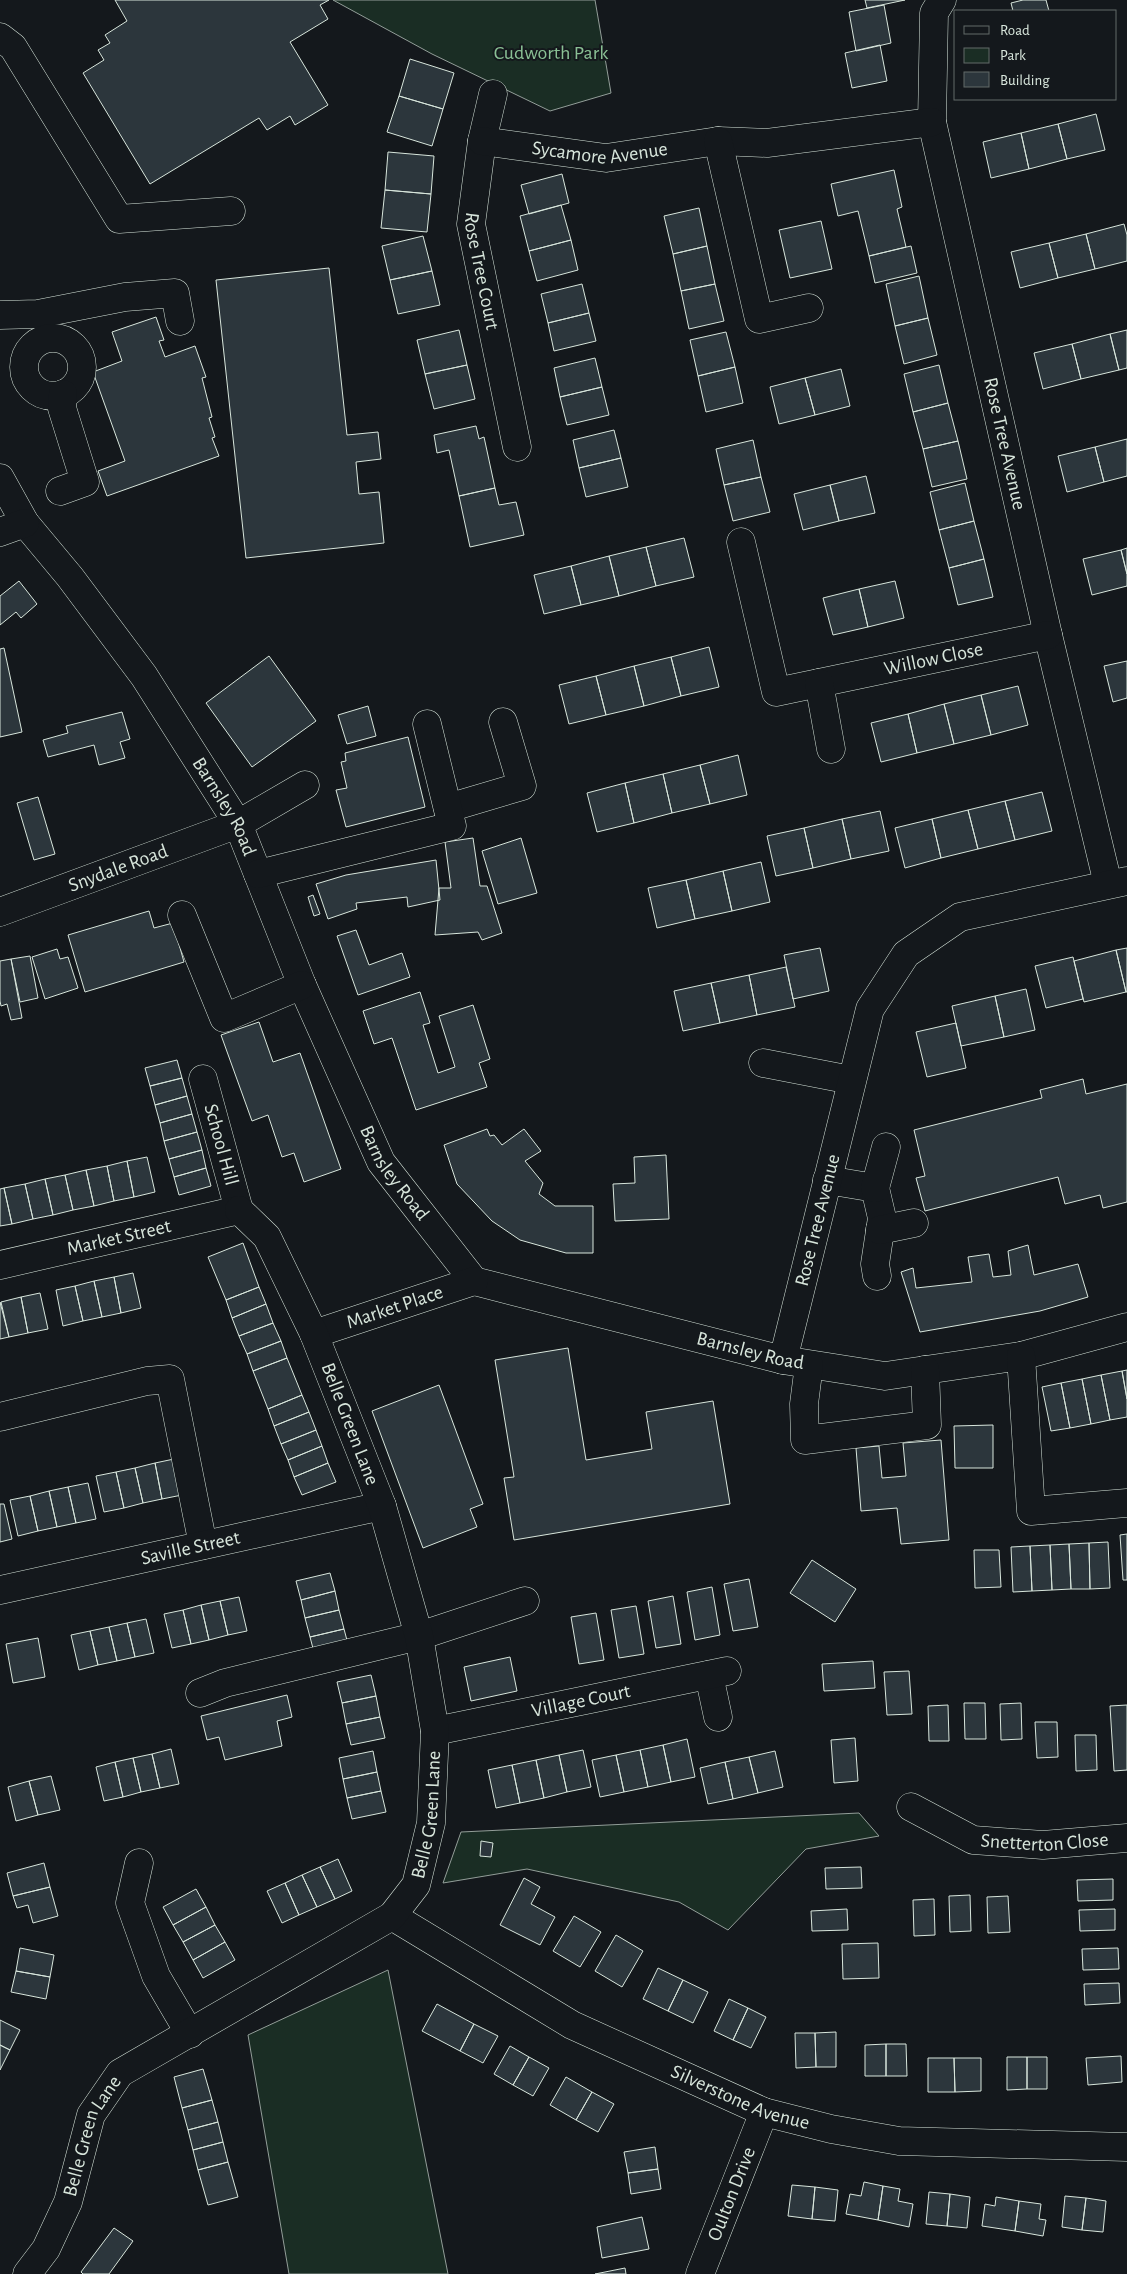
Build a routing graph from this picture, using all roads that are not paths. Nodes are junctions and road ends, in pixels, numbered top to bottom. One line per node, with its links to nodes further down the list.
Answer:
1 (942, 0): 4 (street, Rose Tree Avenue)
2 (0, 37): 7 (street)
3 (493, 94): 5 (street, Rose Tree Court)
4 (932, 122): 6 (street, Sycamore Avenue); 18 (street, Rose Tree Avenue)
5 (482, 141): 6 (street, Sycamore Avenue); 13 (street, Rose Tree Court)
6 (718, 141): 8 (street)
7 (231, 211)
8 (809, 308)
9 (11, 315): 10 (street); 11 (street)
10 (180, 321)
11 (39, 342): 12 (street); 12 (street)
12 (63, 394): 15 (street)
13 (517, 447)
14 (0, 478): 16 (street, Barnsley Road)
15 (60, 491)
16 (13, 528): 25 (street, Barnsley Road)
17 (741, 542): 19 (street, Willow Close)
18 (1048, 635): 19 (street, Willow Close); 27 (street, Rose Tree Avenue)
19 (819, 683): 22 (street)
20 (503, 722): 24 (street)
21 (427, 724): 24 (street)
22 (832, 749)
23 (305, 785): 25 (street, Snydale Road)
24 (448, 808): 26 (street)
25 (238, 824): 26 (street, Barnsley Road); 28 (street, Snydale Road)
26 (258, 874): 30 (street, Barnsley Road)
27 (1118, 882): 33 (street, Rose Tree Avenue)
28 (0, 912)
29 (182, 915): 30 (street)
30 (302, 985): 42 (street, Barnsley Road)
31 (763, 1063): 33 (street)
32 (203, 1079): 37 (street, School Hill)
33 (851, 1080): 35 (street, Rose Tree Avenue)
34 (886, 1147): 36 (street)
35 (827, 1180): 36 (street); 46 (street, Rose Tree Avenue)
36 (875, 1188): 39 (street)
37 (239, 1210): 40 (street, Market Street); 44 (street, Belle Green Lane)
38 (914, 1222): 39 (street)
39 (880, 1230): 41 (street)
40 (0, 1265)
41 (877, 1276)
42 (474, 1281): 44 (street, Market Place); 46 (street, Barnsley Road)
43 (1127, 1327): 45 (street, Barnsley Road)
44 (314, 1334): 51 (street, Belle Green Lane)
45 (1021, 1356): 48 (street, Barnsley Road); 50 (street)
46 (783, 1360): 47 (street, Barnsley Road)
47 (809, 1365): 48 (street, Barnsley Road); 48 (street)
48 (926, 1370)
49 (0, 1417): 52 (street)
50 (1127, 1503)
51 (382, 1506): 52 (street, Saville Street); 55 (street, Belle Green Lane)
52 (203, 1545): 53 (street, Saville Street)
53 (0, 1590)
54 (525, 1602): 55 (street)
55 (419, 1636): 56 (street); 58 (street, Belle Green Lane)
56 (200, 1693)
57 (718, 1717): 58 (street, Village Court)
58 (435, 1731): 62 (street, Belle Green Lane)
59 (911, 1807): 60 (street, Snetterton Close)
60 (1127, 1838)
61 (139, 1863): 63 (street)
62 (392, 1916): 63 (street, Belle Green Lane); 64 (street, Silverstone Avenue)
63 (190, 2034): 66 (street, Belle Green Lane)
64 (764, 2112): 65 (street, Silverstone Avenue); 67 (street, Oulton Drive)
65 (1127, 2147)
66 (27, 2274)
67 (700, 2274)

